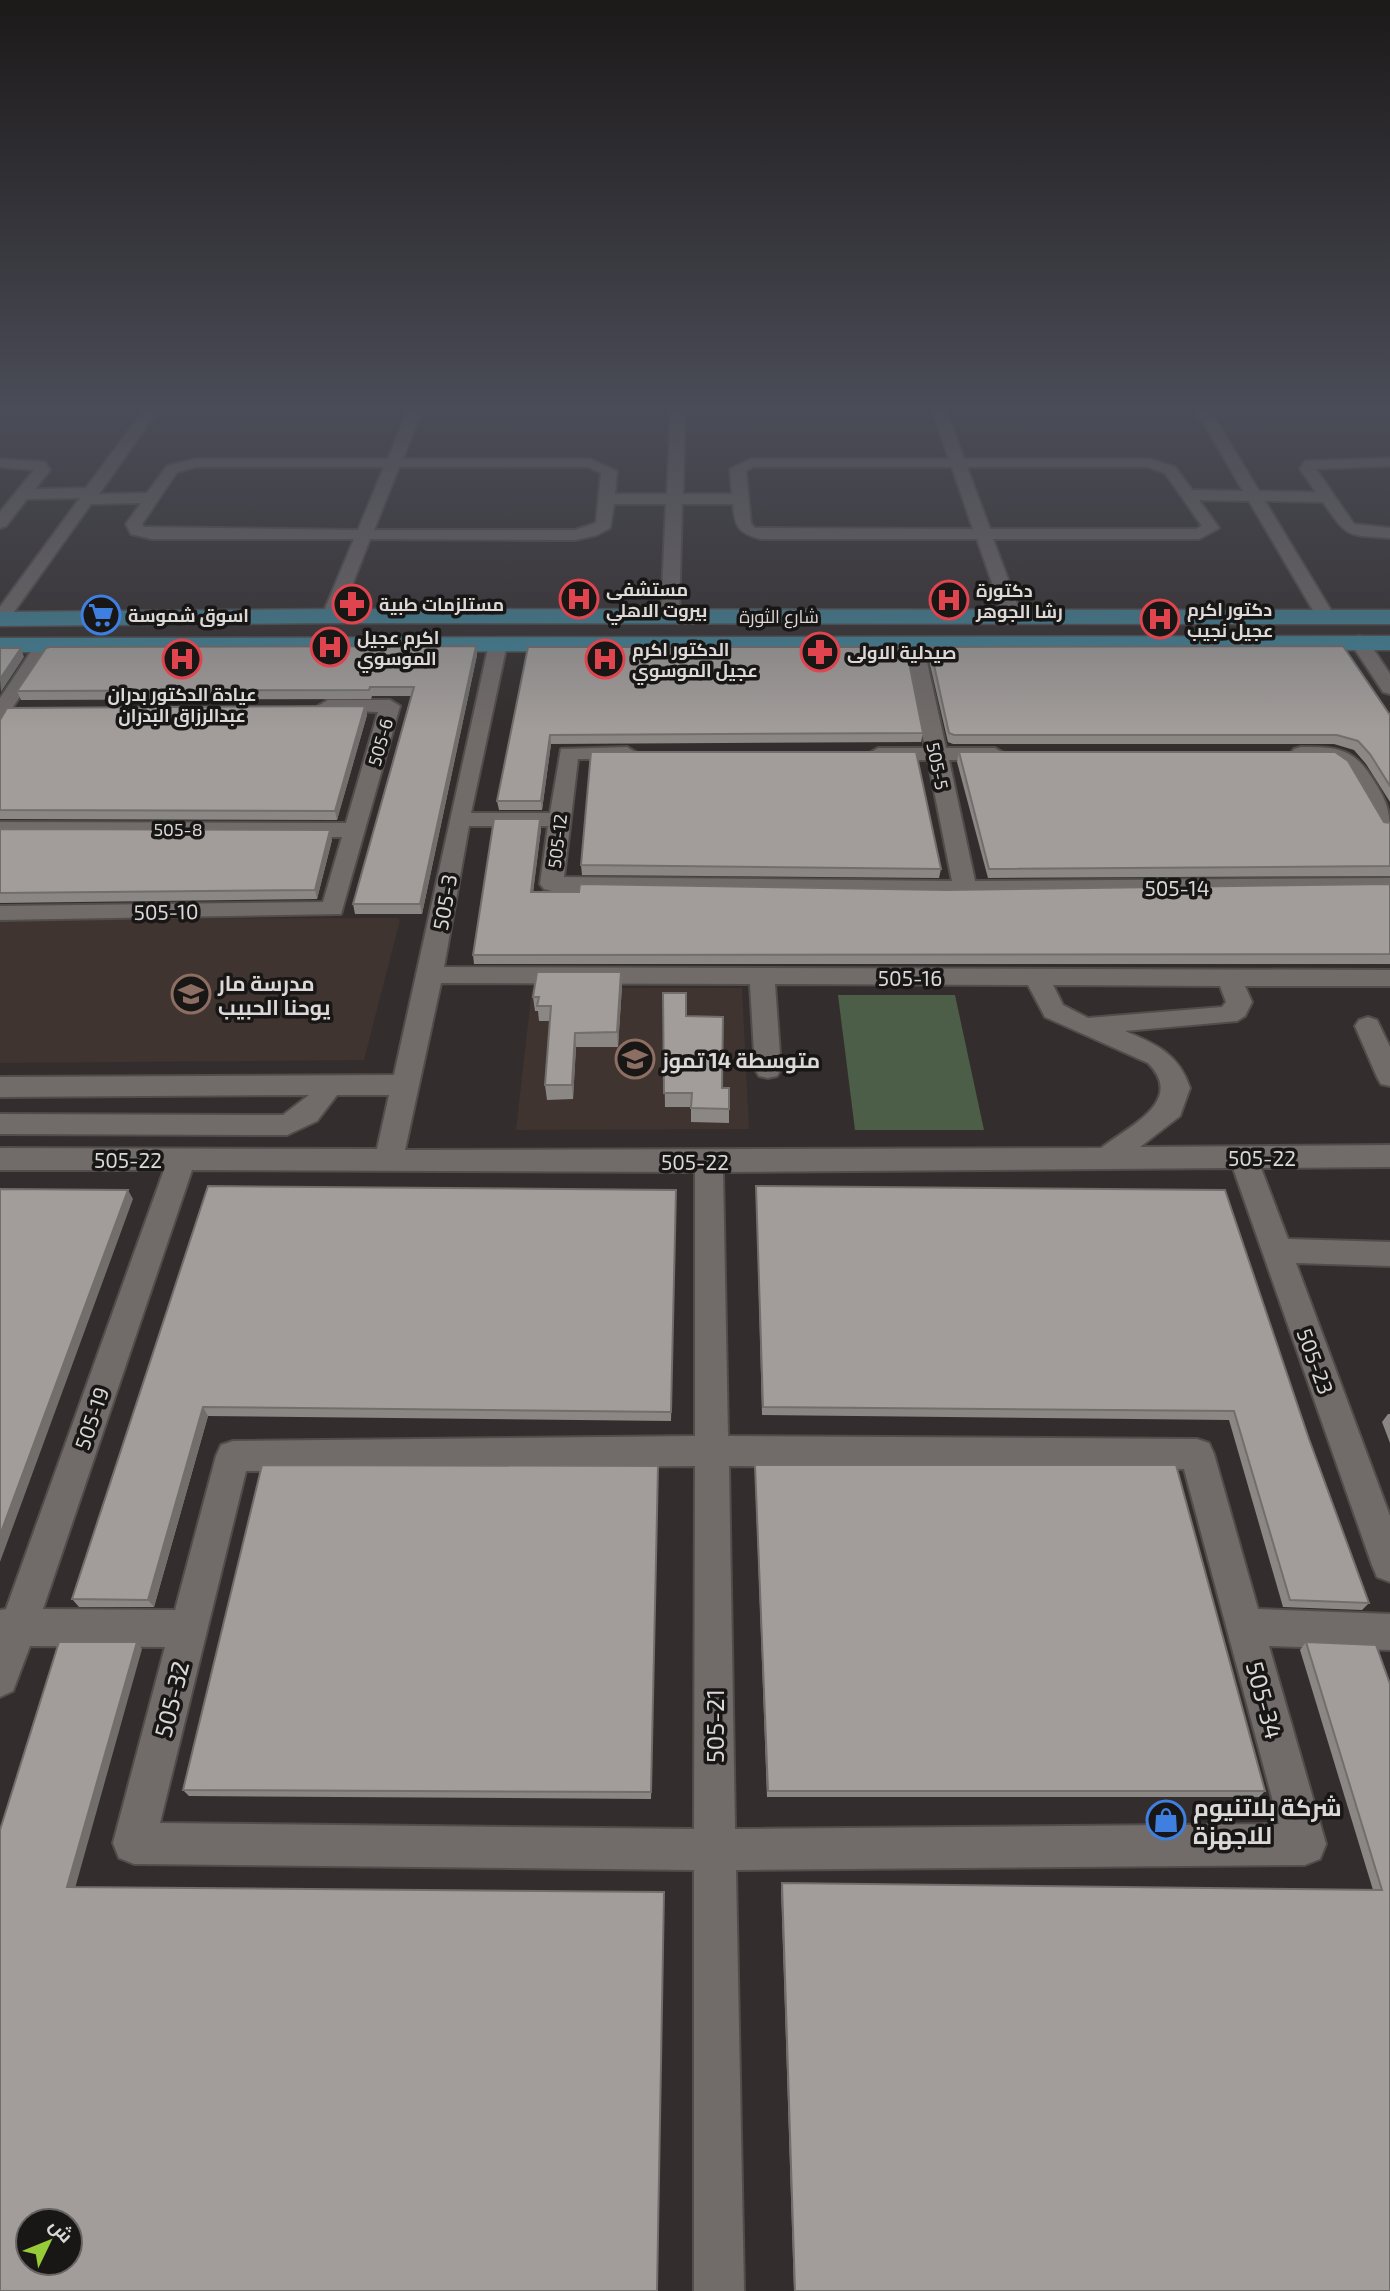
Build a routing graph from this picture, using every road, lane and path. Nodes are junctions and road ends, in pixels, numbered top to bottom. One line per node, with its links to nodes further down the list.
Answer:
1 (74, 517): 20 (street)
2 (139, 517): 11 (street)
3 (372, 517): 11 (street)
4 (605, 517): 11 (street)
5 (674, 517): 15 (street)
6 (742, 517): 13 (street)
7 (977, 517): 13 (street)
8 (1204, 517): 13 (street)
9 (1267, 517): 18 (street)
10 (1340, 517): 12 (street)
11 (365, 533): 14 (street)
12 (1390, 533)
13 (983, 534): 17 (street)
14 (331, 616): 15 (main road, شارع الثورة); 16 (main road, شارع الثورة)
15 (670, 616): 17 (main road, شارع الثورة)
16 (187, 617): 20 (main road, شارع الثورة); 27 (main road)
17 (1013, 617): 18 (main road, شارع الثورة)
18 (1326, 617): 19 (main road, شارع الثورة)
19 (1390, 617)
20 (0, 620)
21 (1359, 642): 22 (main road, شارع الثورة); 24 (main road, شارع الثورة); 28 (street)
22 (1390, 642)
23 (498, 644): 24 (main road, شارع الثورة); 27 (main road, شارع الثورة); 38 (street, 505-3)
24 (914, 644): 35 (street, 505-5)
25 (0, 645): 26 (main road, شارع الثورة)
26 (45, 645): 27 (main road, شارع الثورة); 31 (street)
27 (174, 645)
28 (1390, 688)
29 (307, 706): 41 (street, 505-6)
30 (30, 709): 31 (street)
31 (1, 710)
32 (649, 753): 39 (street, 505-12)
33 (1278, 753): 37 (street)
34 (854, 754): 35 (street)
35 (936, 754): 36 (street); 43 (street, 505-5)
36 (1018, 754)
37 (1387, 816)
38 (459, 819): 39 (street); 46 (street, 505-3)
39 (561, 820): 43 (street, 505-12)
40 (0, 829): 41 (street, 505-8)
41 (356, 830): 44 (street, 505-6)
42 (1390, 885): 43 (street, 505-14)
43 (965, 888)
44 (333, 909): 45 (street, 505-10)
45 (0, 913)
46 (430, 975): 47 (street, 505-16); 56 (street, 505-3)
47 (762, 977): 48 (street, 505-16); 53 (street)
48 (1038, 977): 49 (street, 505-16); 51 (street)
49 (1229, 978): 50 (street, 505-16); 51 (street)
50 (1390, 978)
51 (1077, 1026): 63 (street)
52 (1368, 1026): 54 (street)
53 (768, 1069)
54 (1390, 1077)
55 (328, 1085): 56 (street); 57 (street); 58 (street)
56 (405, 1085): 64 (street, 505-3)
57 (0, 1087)
58 (0, 1124)
59 (1390, 1156): 60 (street, 505-22)
60 (1243, 1157): 63 (street, 505-22); 66 (street, 505-23)
61 (0, 1159): 62 (street, 505-22)
62 (182, 1159): 64 (street, 505-22); 70 (street, 505-19)
63 (1106, 1159): 65 (street, 505-22)
64 (388, 1161): 65 (street, 505-22)
65 (709, 1161): 68 (street, 505-21)
66 (1277, 1251): 67 (street); 69 (street, 505-23)
67 (1390, 1254)
68 (712, 1451): 71 (street, 505-34); 72 (street, 505-32); 75 (street, 505-21)
69 (1390, 1565)
70 (9, 1627): 72 (street); 74 (street, 505-19)
71 (1245, 1627): 73 (street); 75 (street, 505-34)
72 (189, 1629): 75 (street, 505-32)
73 (1390, 1632)
74 (0, 1678)
75 (715, 1850): 76 (street, 505-21)
76 (719, 2291)

